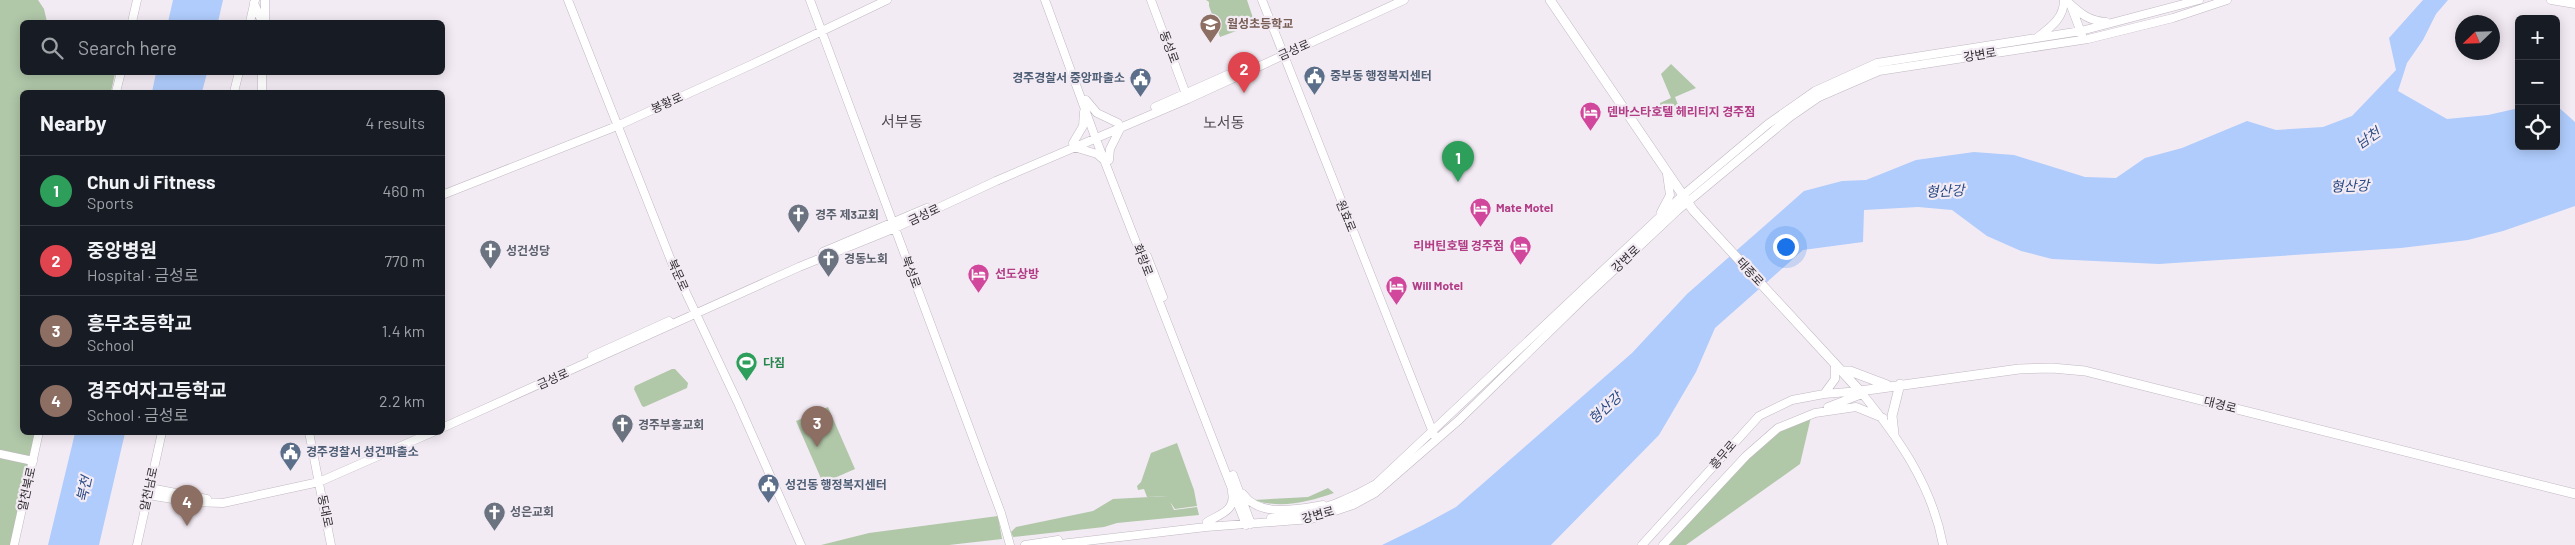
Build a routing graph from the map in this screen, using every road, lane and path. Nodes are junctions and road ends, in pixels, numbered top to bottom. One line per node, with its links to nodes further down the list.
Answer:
1 (137, 0): 19 (street)
2 (265, 0): 22 (street)
3 (568, 0): 42 (street, 북문로)
4 (810, 0): 25 (street, 북성로)
5 (887, 0): 25 (street, 봉황로)
6 (1044, 0): 28 (street, 화랑로)
7 (1049, 0): 28 (street, 화랑로)
8 (1151, 0): 39 (street, 동성로)
9 (1262, 0): 29 (street, 원효로)
10 (1393, 0): 29 (street, 금성로)
11 (1404, 0): 29 (street, 금성로)
12 (1550, 0): 46 (main road, 태종로)
13 (2199, 0): 23 (street, 강변로)
14 (2226, 0): 27 (street, 강변로)
15 (2551, 0): 18 (street)
16 (254, 1): 20 (street); 21 (street)
17 (2067, 1): 23 (street); 24 (street); 26 (street)
18 (2575, 4)
19 (132, 20)
20 (250, 20)
21 (263, 20)
22 (264, 20)
23 (2115, 22): 24 (street, 강변로)
24 (2081, 31): 26 (street, 강변로); 27 (street)
25 (822, 32): 42 (street, 봉황로); 50 (street, 북성로)
26 (2037, 38): 30 (street, 강변로)
27 (2084, 39): 31 (street, 강변로)
28 (1064, 48): 40 (street, 화랑로)
29 (1282, 53): 39 (street, 금성로); 62 (street, 원효로)
30 (1904, 58): 31 (street); 38 (street, 강변로)
31 (1906, 66): 38 (street, 강변로)
32 (120, 75): 35 (street)
33 (238, 75): 36 (street)
34 (262, 75): 37 (street)
35 (116, 90)
36 (234, 90)
37 (262, 90)
38 (1817, 94): 48 (street, 강변로)
39 (1187, 96): 41 (street, 금성로)
40 (1085, 103): 41 (street); 43 (street, 화랑로); 44 (street)
41 (1120, 125): 43 (street, 금성로); 45 (street)
42 (617, 126): 47 (street, 봉황로); 51 (street, 북문로)
43 (1097, 135): 44 (street, 금성로); 45 (street, 화랑로)
44 (1073, 145): 45 (street); 50 (street, 금성로); 50 (street, 금성로)
45 (1107, 160): 72 (street, 화랑로)
46 (1667, 174): 48 (main road, 태종로); 49 (street)
47 (445, 194)
48 (1687, 203): 49 (street, 강변로); 52 (main road, 태종로); 69 (street, 강변로)
49 (1654, 222): 62 (street, 강변로)
50 (894, 225): 51 (street, 금성로); 84 (street, 북성로)
51 (694, 312): 60 (street, 금성로); 61 (street, 금성로); 83 (street, 북문로)
52 (1835, 364): 53 (main road, 태종로); 57 (street)
53 (1842, 371): 55 (main road); 56 (main road, 태종로)
54 (1900, 384): 55 (main road, 대경로); 63 (main road); 75 (main road, 대경로)
55 (1890, 386): 56 (main road, 대경로)
56 (1862, 392): 57 (street, 흥무로); 58 (street, 흥무로); 59 (street, 태종로)
57 (1824, 394): 87 (street, 흥무로)
58 (1814, 413): 59 (street, 흥무로); 88 (street, 흥무로)
59 (1883, 418): 63 (street, 태종로)
60 (445, 422)
61 (445, 427)
62 (1432, 432): 69 (street, 원효로); 77 (street, 강변로)
63 (1894, 434): 89 (street, 태종로)
64 (38, 435): 71 (street, 알천북로)
65 (161, 435): 74 (street, 알천남로)
66 (309, 435): 73 (street, 동대로)
67 (417, 435): 73 (street)
68 (426, 435): 73 (street)
69 (1438, 439): 77 (street, 강변로)
70 (0, 454): 71 (street)
71 (33, 461): 80 (street, 알천북로)
72 (1231, 479): 76 (street); 78 (street); 79 (street, 화랑로)
73 (318, 480): 74 (street); 82 (street, 동대로)
74 (149, 491): 81 (street, 알천남로)
75 (2575, 494)
76 (1336, 503): 77 (street, 강변로); 79 (street, 강변로)
77 (1348, 503): 79 (street, 강변로)
78 (1207, 522): 79 (street, 강변로); 85 (street, 강변로)
79 (1248, 522): 86 (street, 강변로)
80 (14, 545)
81 (137, 545)
82 (332, 545)
83 (801, 545)
84 (1010, 545)
85 (1026, 545)
86 (1052, 545)
87 (1642, 545)
88 (1663, 545)
89 (1943, 545)

